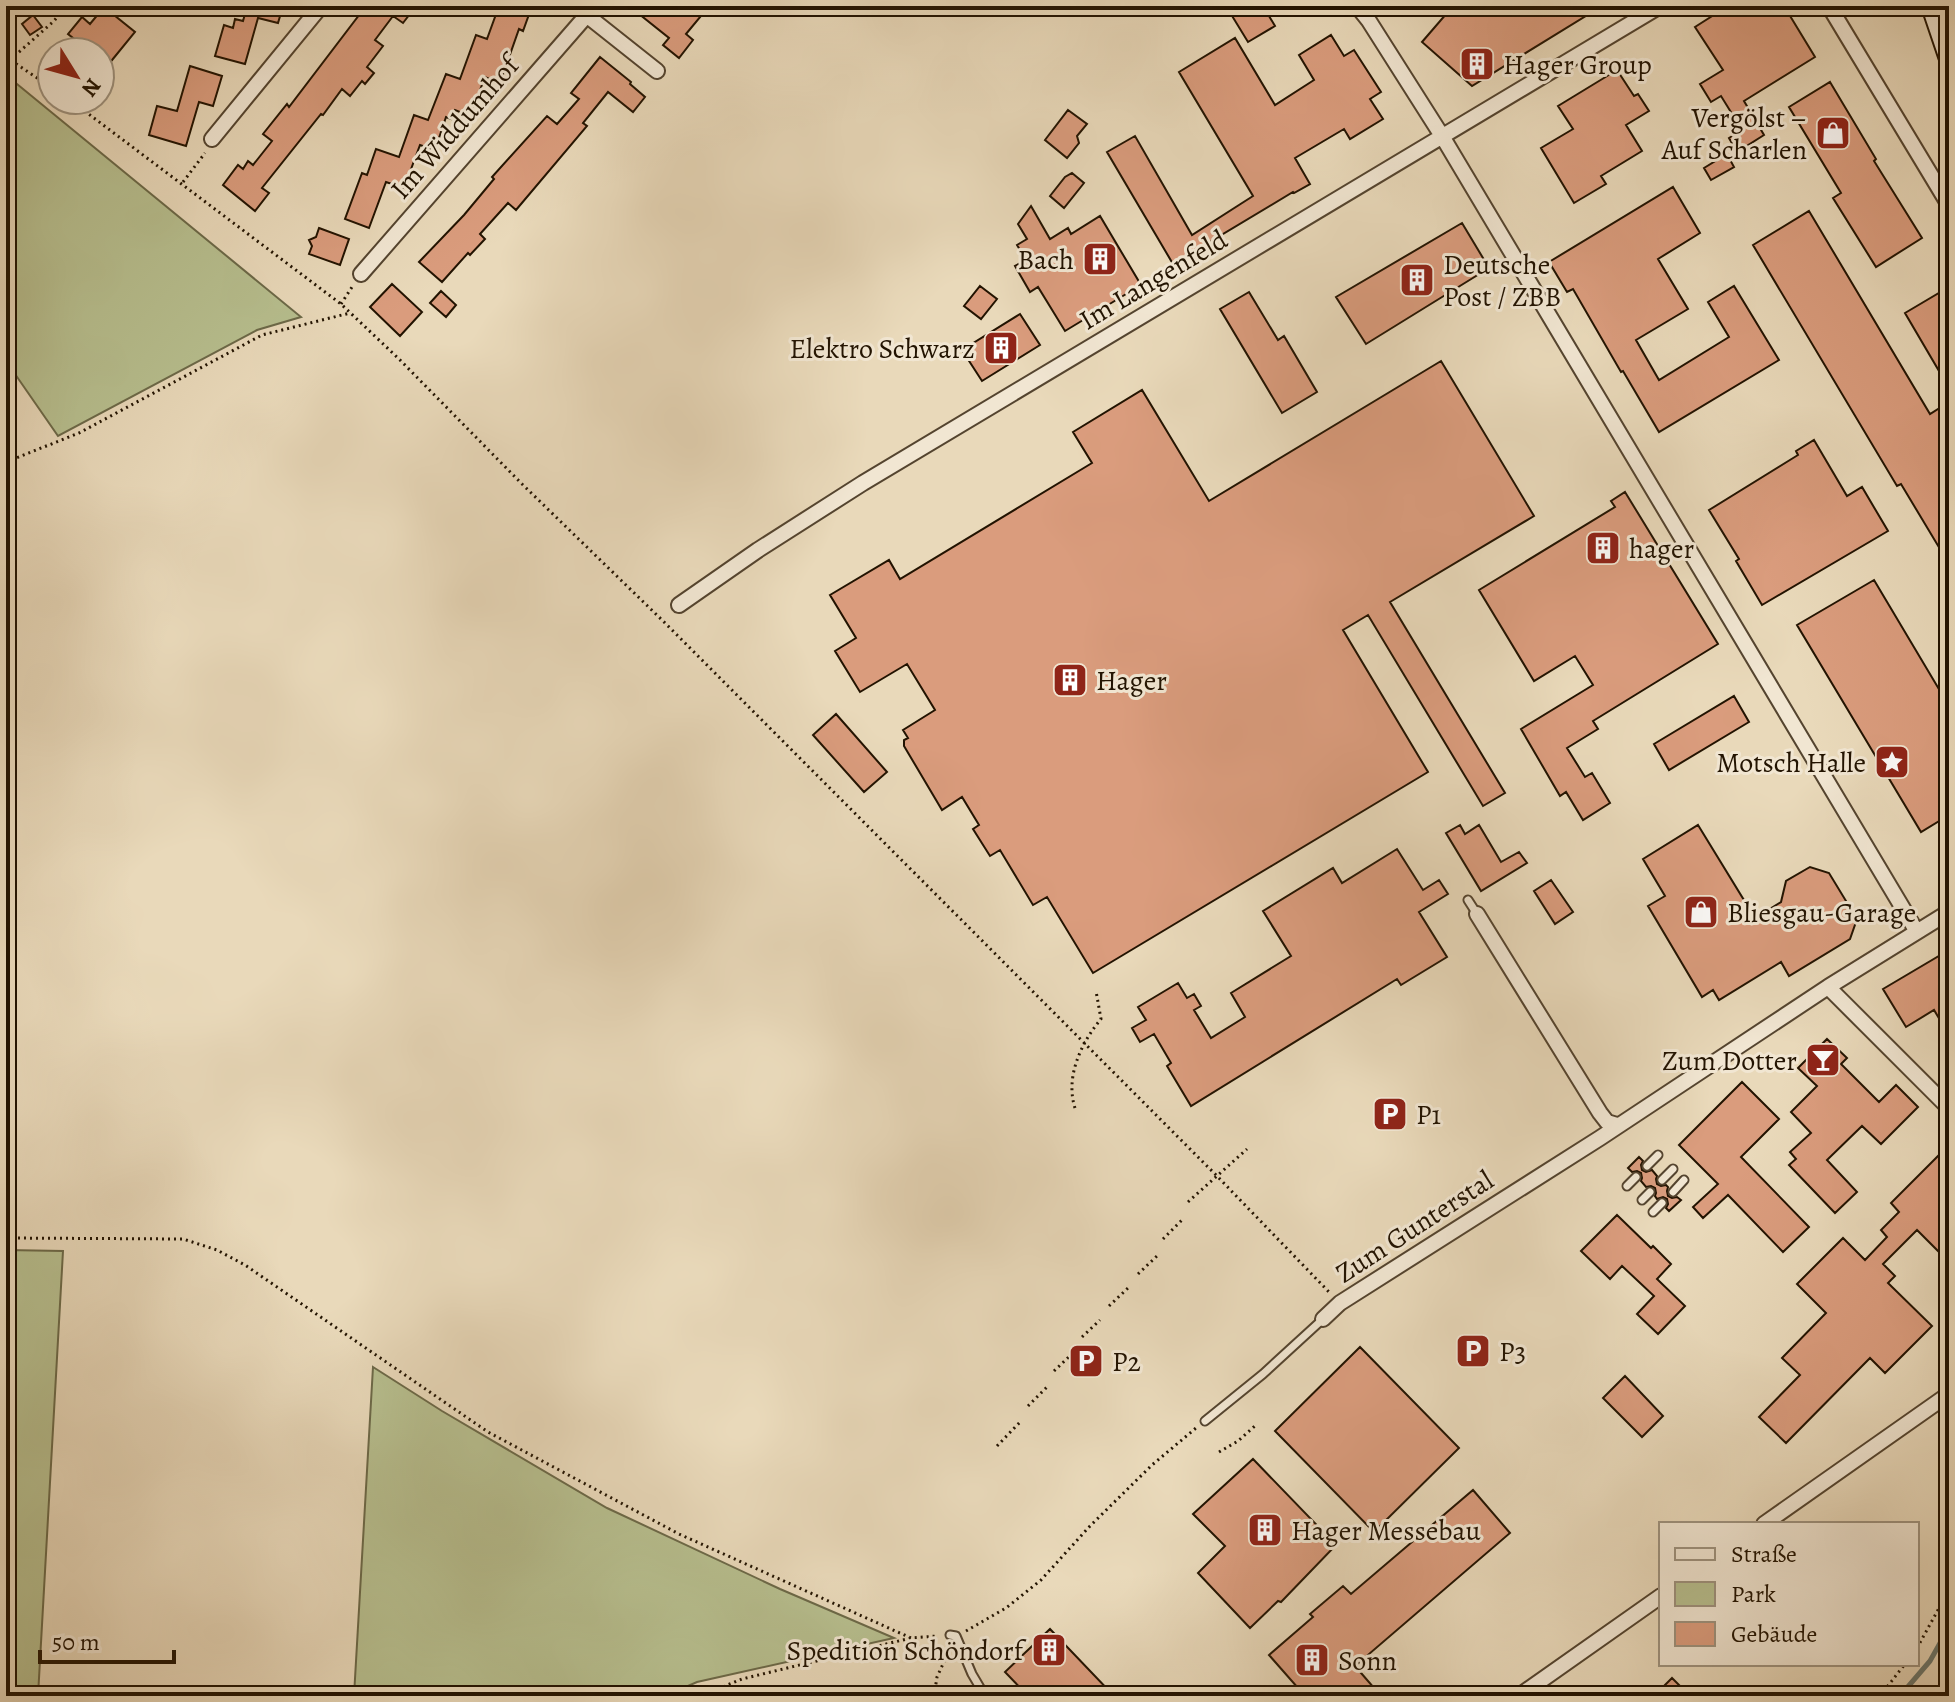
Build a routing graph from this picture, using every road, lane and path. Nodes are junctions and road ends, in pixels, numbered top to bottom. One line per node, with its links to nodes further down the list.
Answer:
1 (66, 6): 9 (path)
2 (321, 6): 14 (street)
3 (1357, 6): 13 (street)
4 (1660, 6): 13 (street, Im Langenfeld)
5 (1829, 6): 16 (street)
6 (581, 11): 10 (street); 17 (street, Im Widdumhof)
7 (1935, 16): 8 (main road)
8 (1949, 56)
9 (8, 58): 11 (path)
10 (657, 71)
11 (36, 77)
12 (92, 116): 15 (path)
13 (1442, 136): 21 (street, Im Langenfeld); 25 (street)
14 (212, 139): 15 (path)
15 (182, 183): 18 (path)
16 (1949, 205)
17 (361, 274): 18 (path)
18 (341, 304): 19 (path)
19 (350, 313): 20 (path); 28 (path)
20 (6, 462)
21 (679, 605)
22 (1468, 900): 24 (lane)
23 (1949, 912): 25 (street, Zum Gunterstal)
24 (1477, 914): 31 (street)
25 (1917, 932): 26 (street, Zum Gunterstal)
26 (1828, 987): 30 (street); 31 (street, Zum Gunterstal)
27 (1096, 991): 28 (path)
28 (1083, 1044): 29 (path); 36 (path)
29 (1075, 1108)
30 (1949, 1108)
31 (1617, 1125): 53 (street, Zum Gunterstal)
32 (1247, 1149): 36 (path)
33 (1658, 1155): 34 (lane)
34 (1647, 1166)
35 (1673, 1169): 38 (lane)
36 (1216, 1175): 44 (path); 53 (path)
37 (1636, 1177): 40 (lane)
38 (1662, 1180)
39 (1684, 1180): 42 (lane)
40 (1627, 1186)
41 (1650, 1192): 43 (lane)
42 (1673, 1192)
43 (1642, 1200)
44 (1188, 1202)
45 (1662, 1203): 46 (lane)
46 (1653, 1212)
47 (1182, 1220): 49 (path)
48 (6, 1238): 72 (path)
49 (1163, 1239)
50 (1158, 1255): 51 (path)
51 (1138, 1274)
52 (1128, 1288): 54 (path)
53 (1340, 1303): 55 (street, Zum Gunterstal)
54 (1109, 1306)
55 (1323, 1319): 64 (lane, Zum Gunterstal)
56 (1100, 1320): 57 (path)
57 (1082, 1337)
58 (1074, 1352): 59 (path)
59 (1054, 1371)
60 (1047, 1387): 62 (path)
61 (1949, 1394): 68 (street)
62 (1028, 1406)
63 (1021, 1421): 66 (path)
64 (1205, 1421): 71 (path)
65 (1256, 1425): 67 (path)
66 (997, 1446)
67 (1219, 1452)
68 (1767, 1522)
69 (1949, 1590): 73 (path)
70 (1659, 1597): 78 (street)
71 (953, 1636): 72 (path); 76 (path); 77 (lane)
72 (911, 1638): 75 (path)
73 (1919, 1644)
74 (1903, 1666): 79 (path)
75 (701, 1696)
76 (934, 1696)
77 (985, 1696)
78 (1519, 1696)
79 (1880, 1696)

